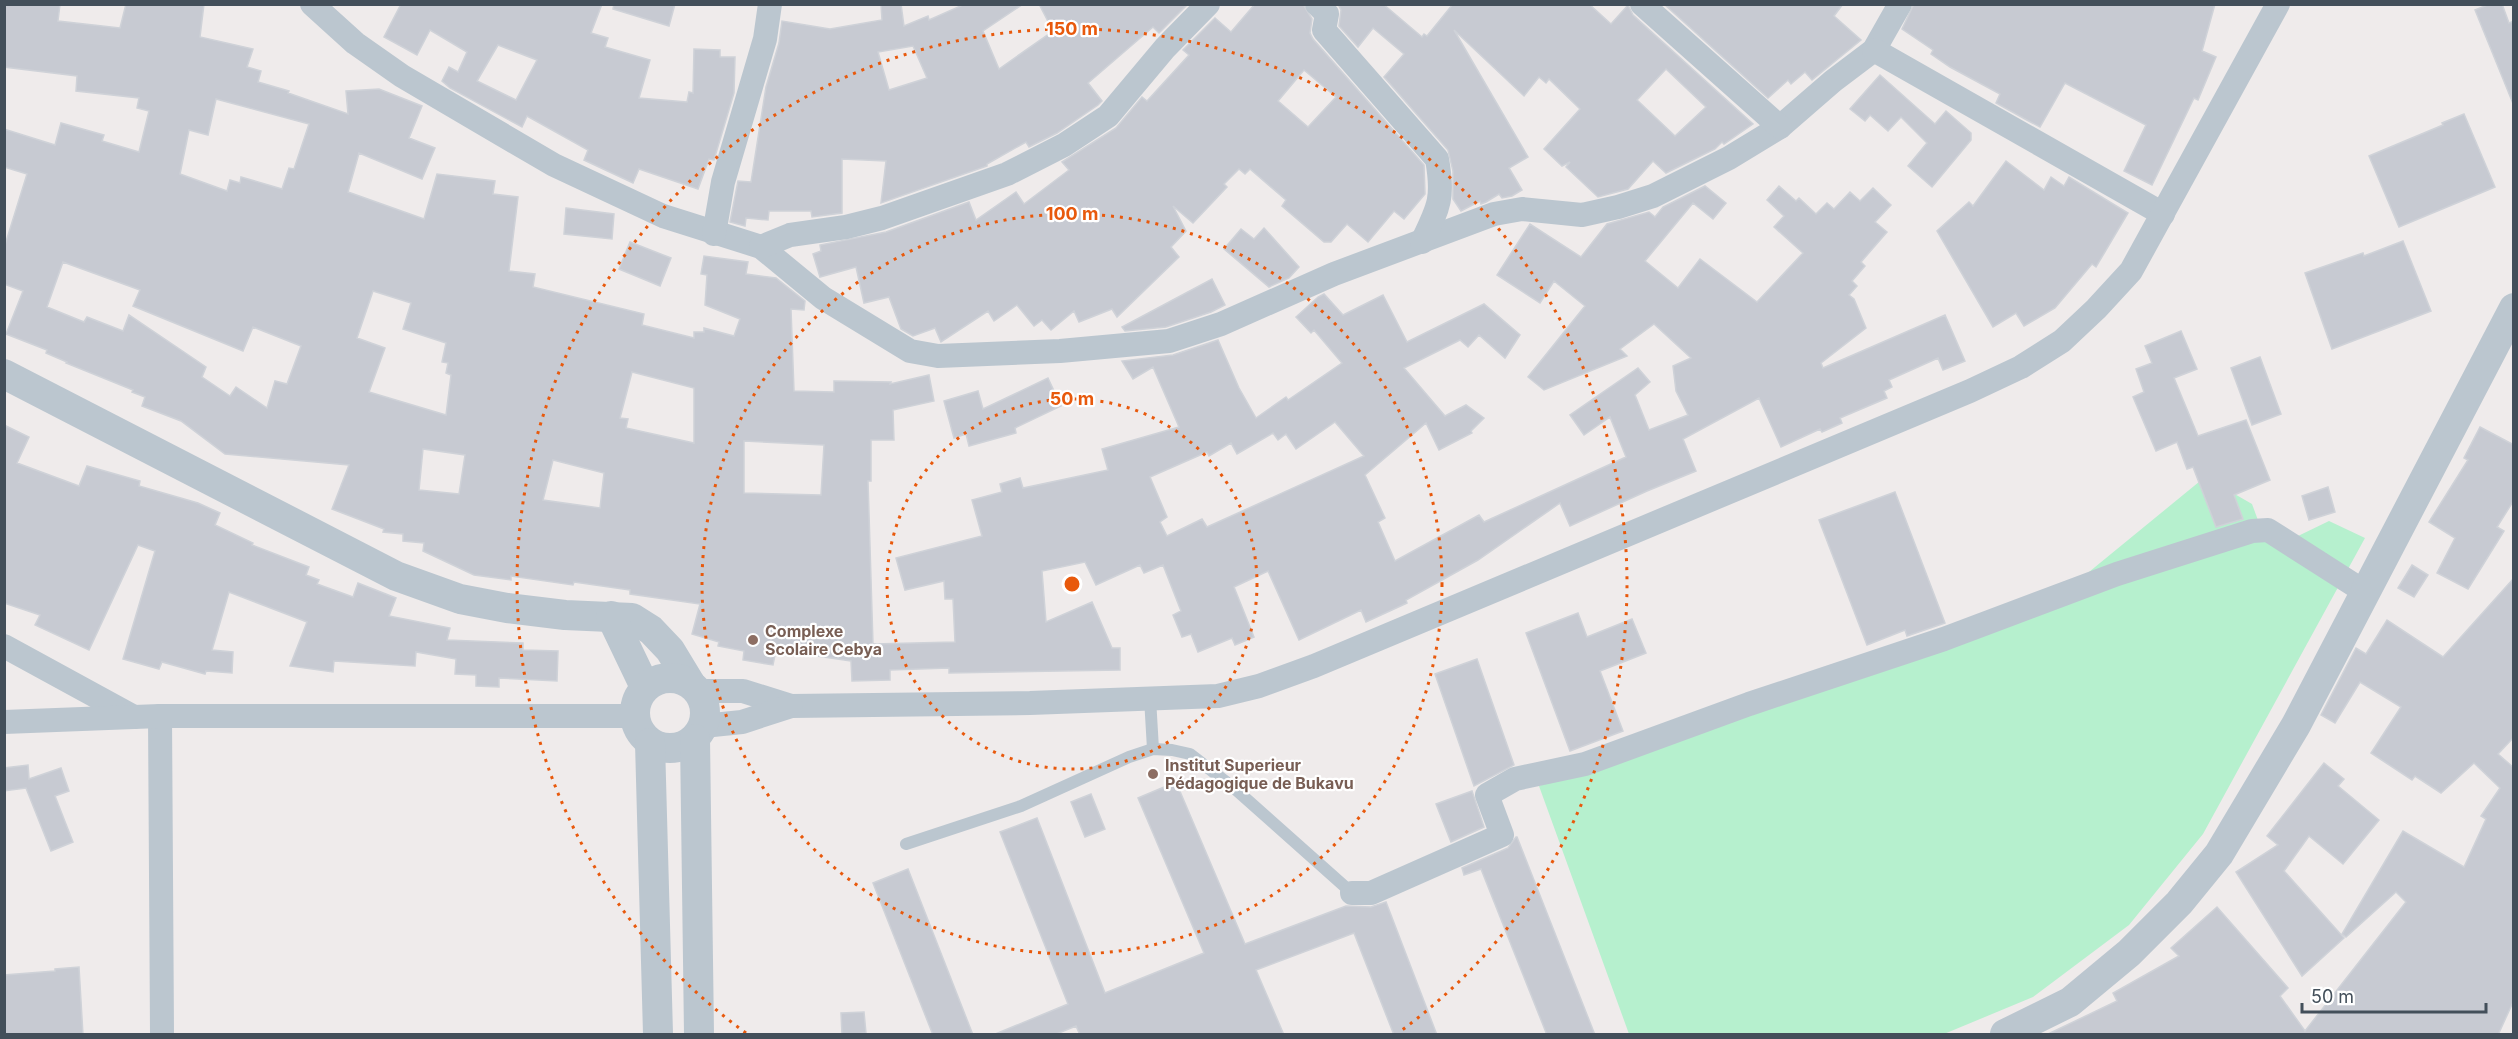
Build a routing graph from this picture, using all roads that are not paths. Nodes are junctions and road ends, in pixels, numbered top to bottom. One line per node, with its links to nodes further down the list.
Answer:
1 (312, 4): 11 (street)
2 (770, 4): 11 (street)
3 (1208, 4): 13 (street)
4 (1317, 4): 12 (street)
5 (1642, 4): 9 (street)
6 (1900, 4): 8 (street)
7 (2278, 4): 10 (street)
8 (1874, 50): 9 (street); 10 (street)
9 (1780, 127): 12 (street)
10 (2163, 214): 21 (street)
11 (714, 234): 13 (street)
12 (1422, 242): 13 (street)
13 (761, 247)
14 (2514, 308): 16 (street)
15 (4, 374): 17 (street)
16 (2365, 592): 31 (street); 35 (street)
17 (611, 616): 19 (street); 20 (street)
18 (4, 646): 25 (street)
19 (645, 687): 20 (street); 24 (street)
20 (694, 687): 22 (street); 27 (street)
21 (1150, 698): 22 (street); 29 (lane)
22 (791, 706): 27 (street)
23 (160, 716): 24 (street); 25 (street); 32 (street)
24 (635, 716): 28 (street)
25 (134, 717): 26 (street)
26 (4, 722)
27 (699, 732): 28 (street); 34 (street)
28 (650, 743): 33 (street)
29 (1153, 749): 30 (lane); 31 (lane)
30 (906, 844)
31 (1352, 893)
32 (162, 1035)
33 (658, 1035)
34 (699, 1035)
35 (2006, 1035)

